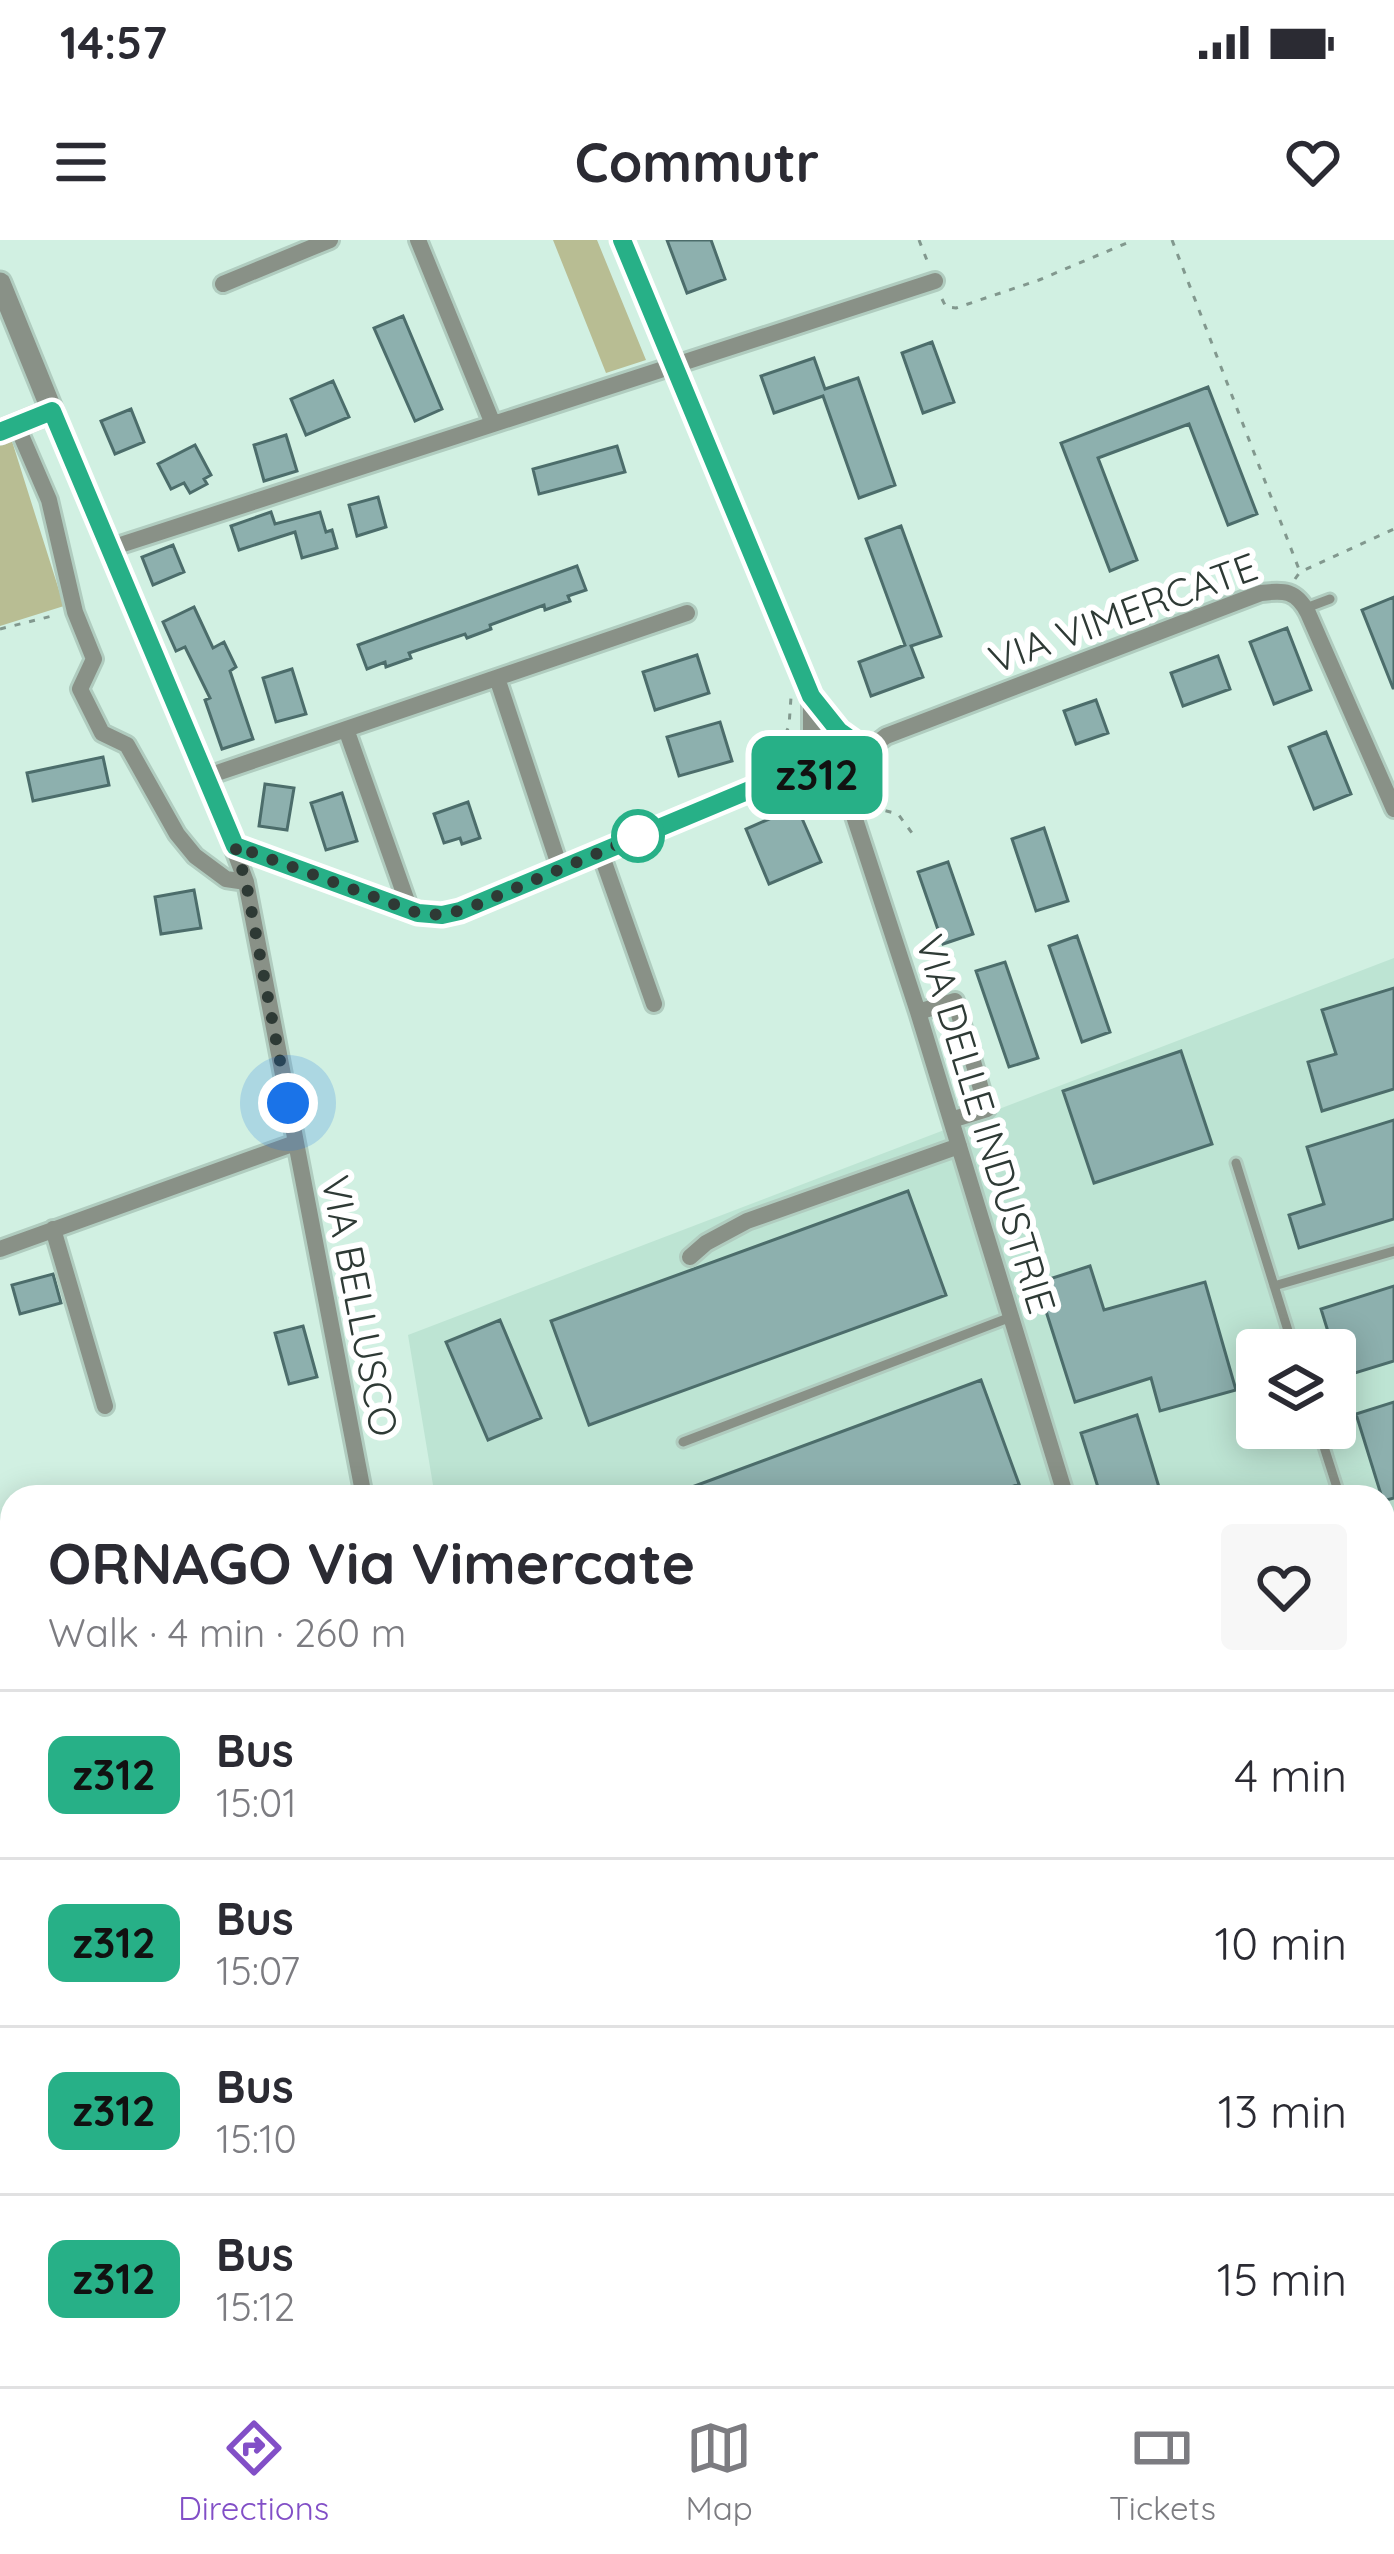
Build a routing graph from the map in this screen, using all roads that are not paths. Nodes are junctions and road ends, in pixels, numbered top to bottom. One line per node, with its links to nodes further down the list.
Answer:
1 (330, 240): 6 (street)
2 (418, 240): 9 (street)
3 (622, 240): 7 (street)
4 (935, 281): 7 (street)
5 (0, 284): 8 (street)
6 (223, 284)
7 (675, 366): 9 (street); 16 (street)
8 (52, 411): 10 (street); 11 (street, VIA BELLUSCO)
9 (494, 424): 11 (street)
10 (8, 429): 28 (street)
11 (111, 548): 25 (street, VIA BELLUSCO)
12 (1330, 599): 13 (lane)
13 (1306, 608): 19 (street, VIA VIMERCATE); 24 (street, VIA VIMERCATE)
14 (687, 613): 15 (street)
15 (497, 678): 17 (street); 27 (street)
16 (811, 696): 18 (street); 20 (street)
17 (346, 729): 22 (street); 29 (street)
18 (843, 733): 19 (street, VIA VIMERCATE); 20 (street); 21 (street)
19 (886, 736): 21 (street, VIA VIMERCATE)
20 (811, 753): 23 (street)
21 (854, 760): 23 (street)
22 (217, 773)
23 (830, 774): 26 (street); 31 (street, VIA DELLE INDUSTRIE)
24 (1394, 809)
25 (235, 846): 28 (street, VIA BELLUSCO); 29 (street)
26 (600, 851): 27 (street); 30 (street)
27 (560, 868): 29 (street)
28 (246, 882): 33 (street, VIA BELLUSCO)
29 (410, 910)
30 (654, 1004)
31 (918, 1012): 32 (street, VIA DELLE INDUSTRIE); 32 (street)
32 (951, 1120): 34 (street, VIA DELLE INDUSTRIE)
33 (295, 1143): 36 (street); 46 (street, VIA BELLUSCO)
34 (959, 1146): 39 (street); 41 (street, VIA DELLE INDUSTRIE)
35 (1236, 1163): 40 (lane)
36 (53, 1229): 37 (street); 43 (street)
37 (0, 1249)
38 (1394, 1251): 40 (lane)
39 (690, 1257)
40 (1274, 1286): 42 (lane)
41 (1011, 1317): 44 (lane); 47 (street, VIA DELLE INDUSTRIE)
42 (1287, 1329)
43 (106, 1406)
44 (683, 1442)
45 (1325, 1449): 48 (lane)
46 (362, 1485)
47 (1062, 1485)
48 (1336, 1485)

